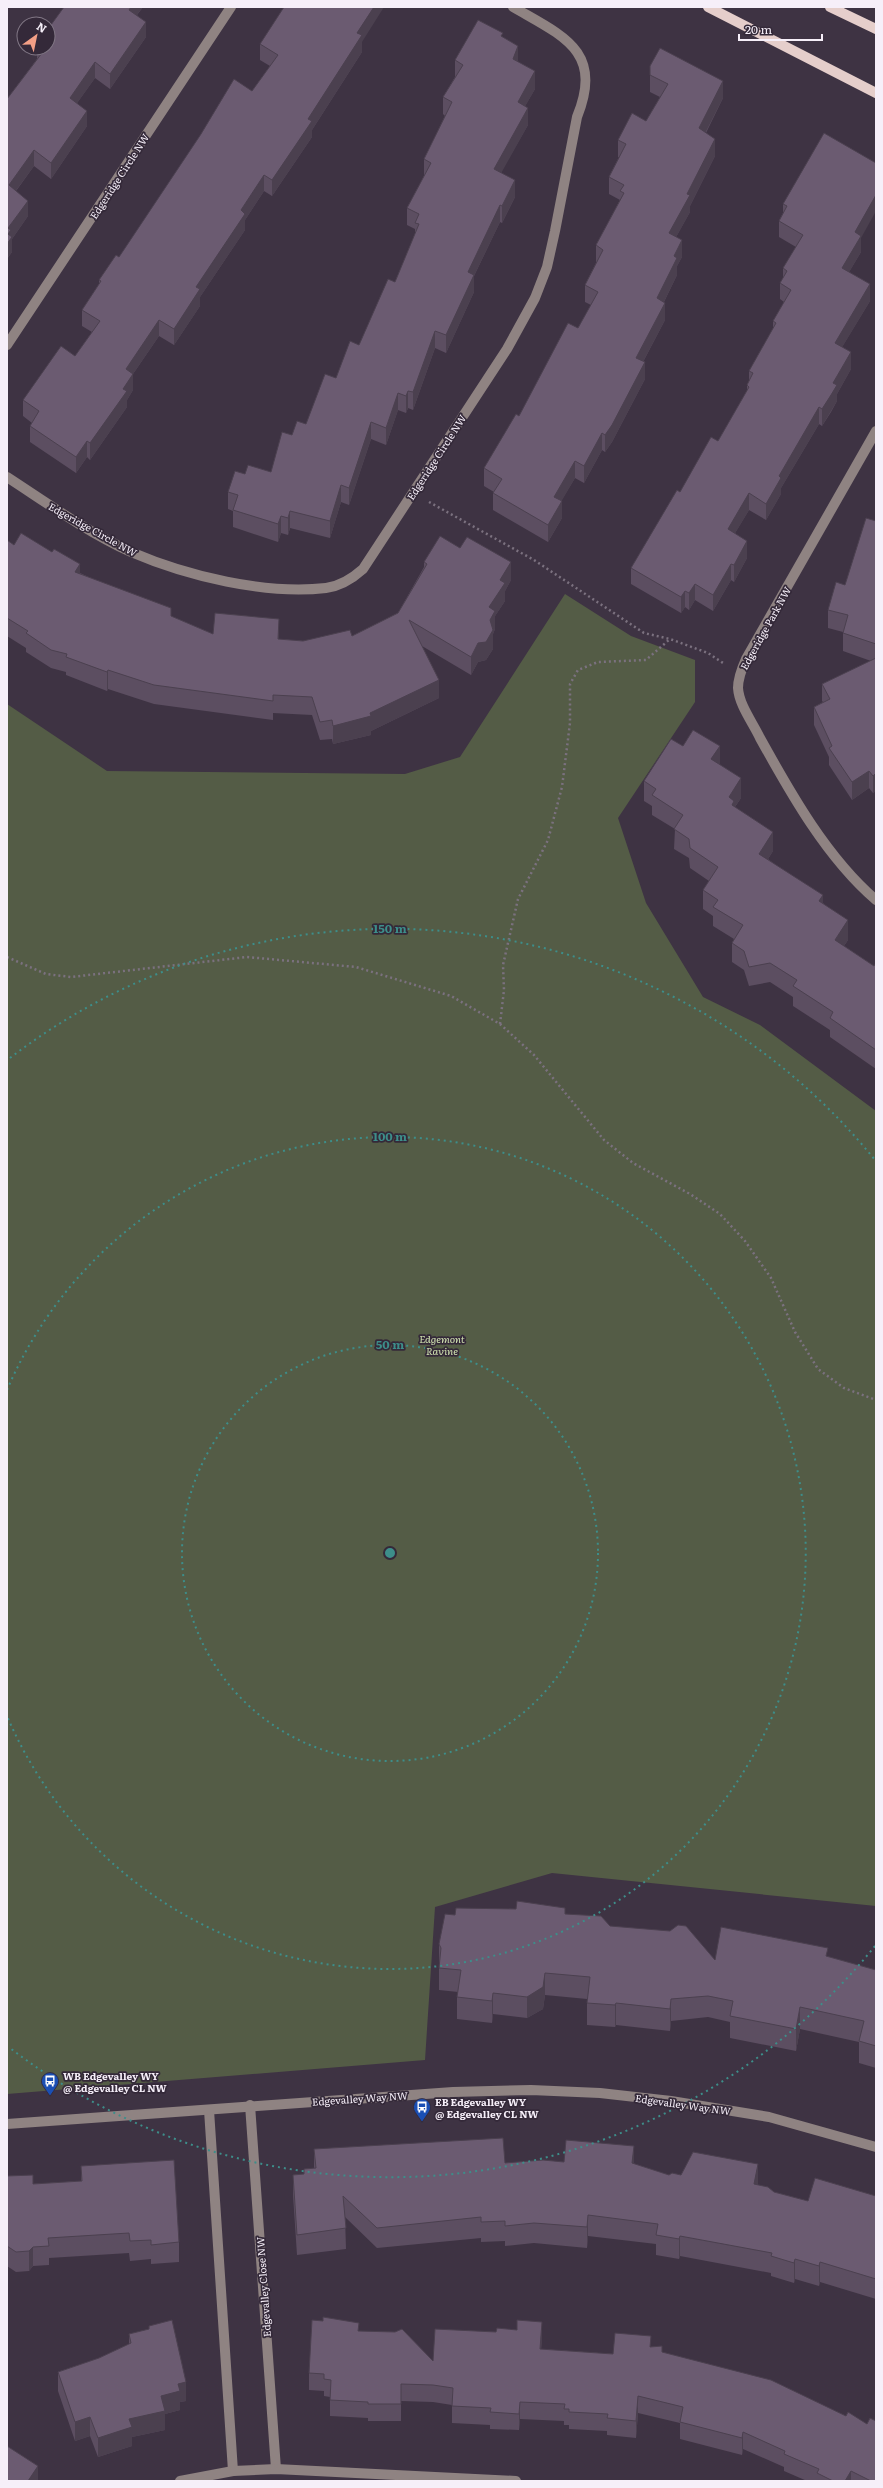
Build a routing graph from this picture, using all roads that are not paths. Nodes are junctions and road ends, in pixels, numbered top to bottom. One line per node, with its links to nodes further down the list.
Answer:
1 (231, 7): 7 (street, Edgeridge Circle NW)
2 (513, 7): 9 (street, Edgeridge Circle NW)
3 (708, 7): 6 (main road)
4 (830, 7): 5 (main road)
5 (876, 29)
6 (876, 93)
7 (7, 345)
8 (876, 431): 10 (street, Edgeridge Park NW)
9 (7, 476)
10 (876, 900)
11 (250, 2105): 12 (street, Edgevalley Way NW); 14 (street, Edgevalley Way NW); 15 (street, Edgevalley Close NW)
12 (209, 2110): 13 (street, Edgevalley Way NW); 16 (street)
13 (7, 2124)
14 (876, 2147)
15 (276, 2469): 16 (street); 18 (street)
16 (233, 2471): 17 (street)
17 (180, 2481)
18 (516, 2481)

